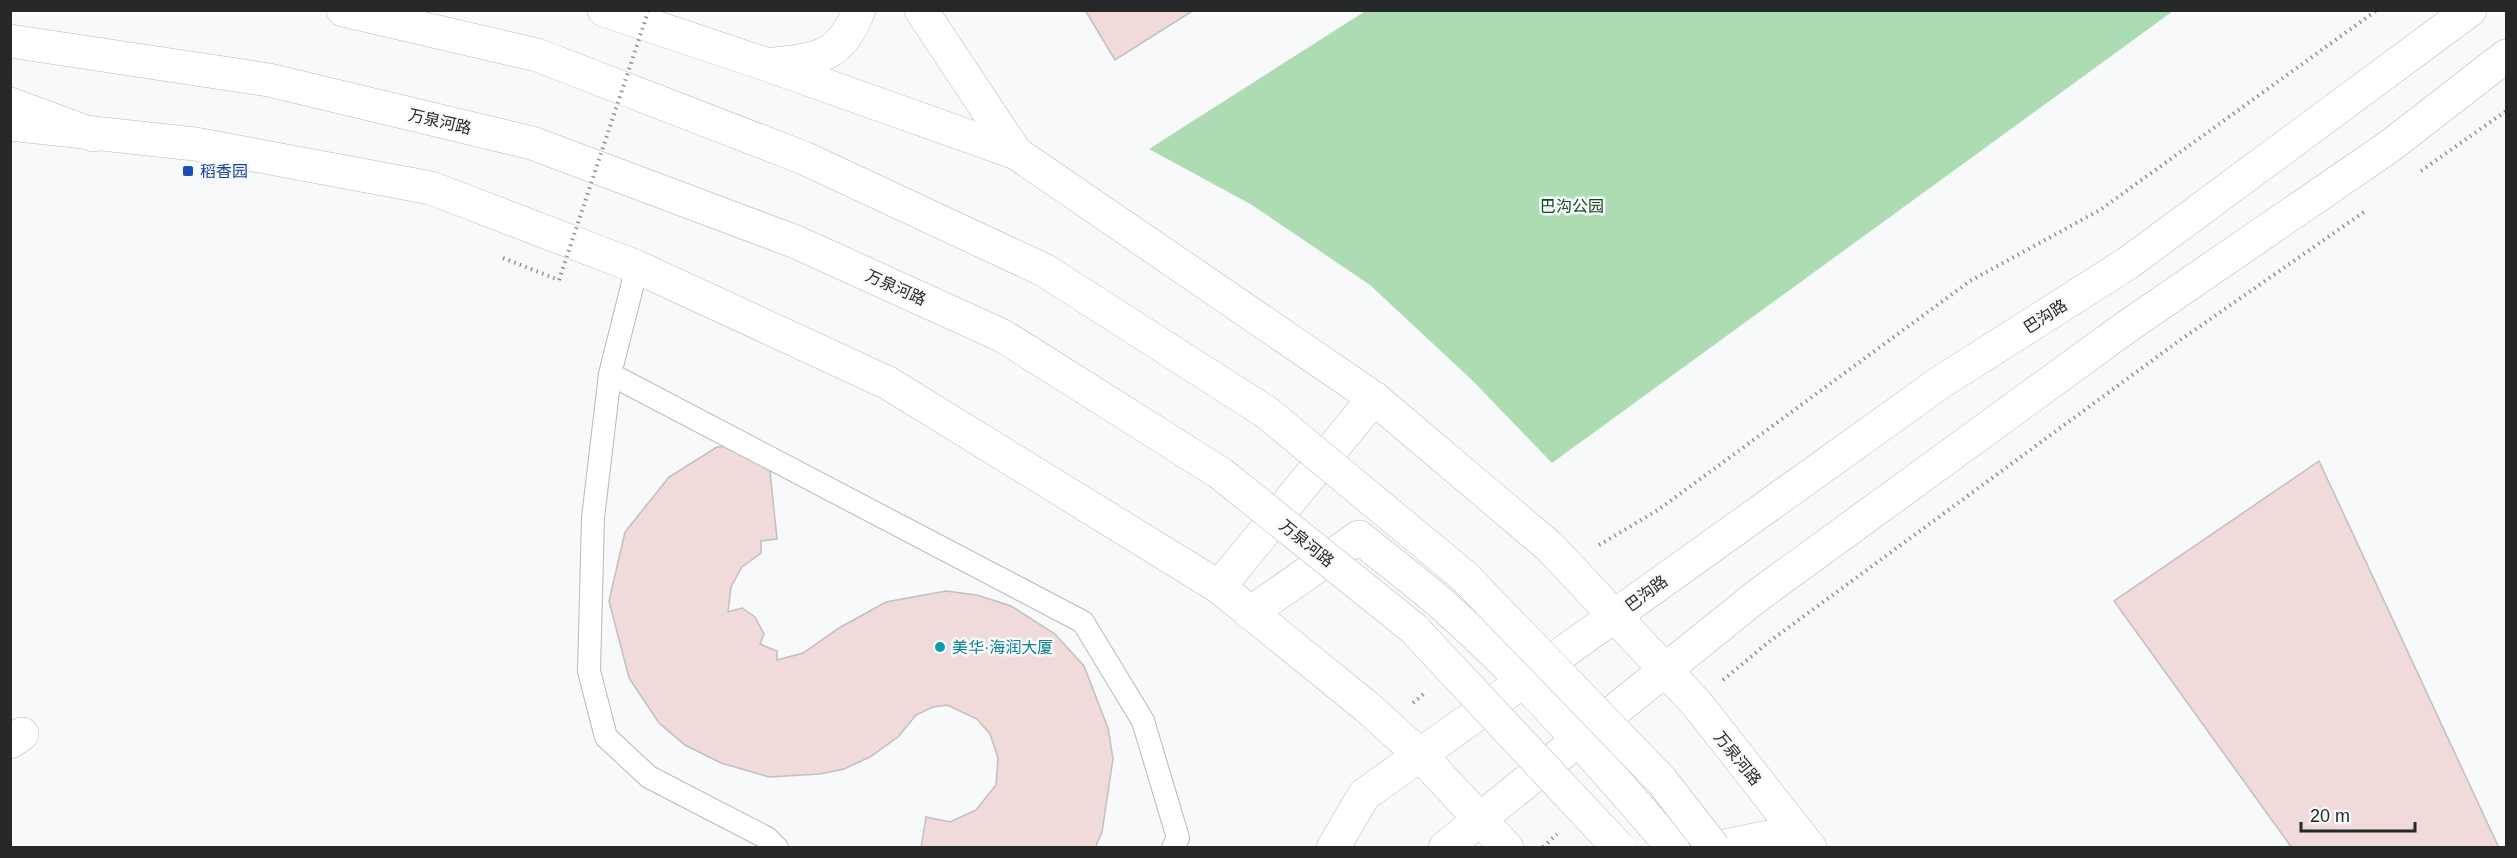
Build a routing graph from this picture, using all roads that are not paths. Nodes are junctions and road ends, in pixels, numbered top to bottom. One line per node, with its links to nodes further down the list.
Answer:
1 (343, 10): 32 (main road, bridge)
2 (604, 10): 8 (main road)
3 (859, 10): 8 (main road)
4 (921, 10): 12 (main road)
5 (2470, 10): 18 (main road, 巴沟路)
6 (10, 41): 30 (main road, 万泉河路, bridge)
7 (2506, 56): 19 (main road)
8 (768, 65): 12 (main road)
9 (10, 104): 11 (main road)
10 (10, 124): 11 (main road)
11 (94, 135): 13 (main road)
12 (1016, 153): 15 (main road)
13 (637, 267): 14 (lane); 16 (main road)
14 (610, 374): 25 (lane); 26 (lane)
15 (1374, 398): 16 (main road); 18 (main road)
16 (1219, 587): 17 (main road)
17 (1250, 613): 20 (main road); 22 (main road)
18 (1616, 616): 19 (main road, 万泉河路); 20 (main road, 巴沟路)
19 (1666, 669): 21 (main road); 24 (main road, 万泉河路)
20 (1523, 682): 21 (main road); 22 (main road, 巴沟路)
21 (1579, 740): 23 (main road); 31 (main road)
22 (1420, 755): 23 (main road); 27 (main road, 巴沟路)
23 (1480, 819): 28 (main road); 29 (main road)
24 (1803, 839): 32 (main road)
25 (777, 848)
26 (1173, 848)
27 (1333, 848)
28 (1445, 848)
29 (1507, 848)
30 (1619, 848)
31 (1673, 848)
32 (1714, 848)

